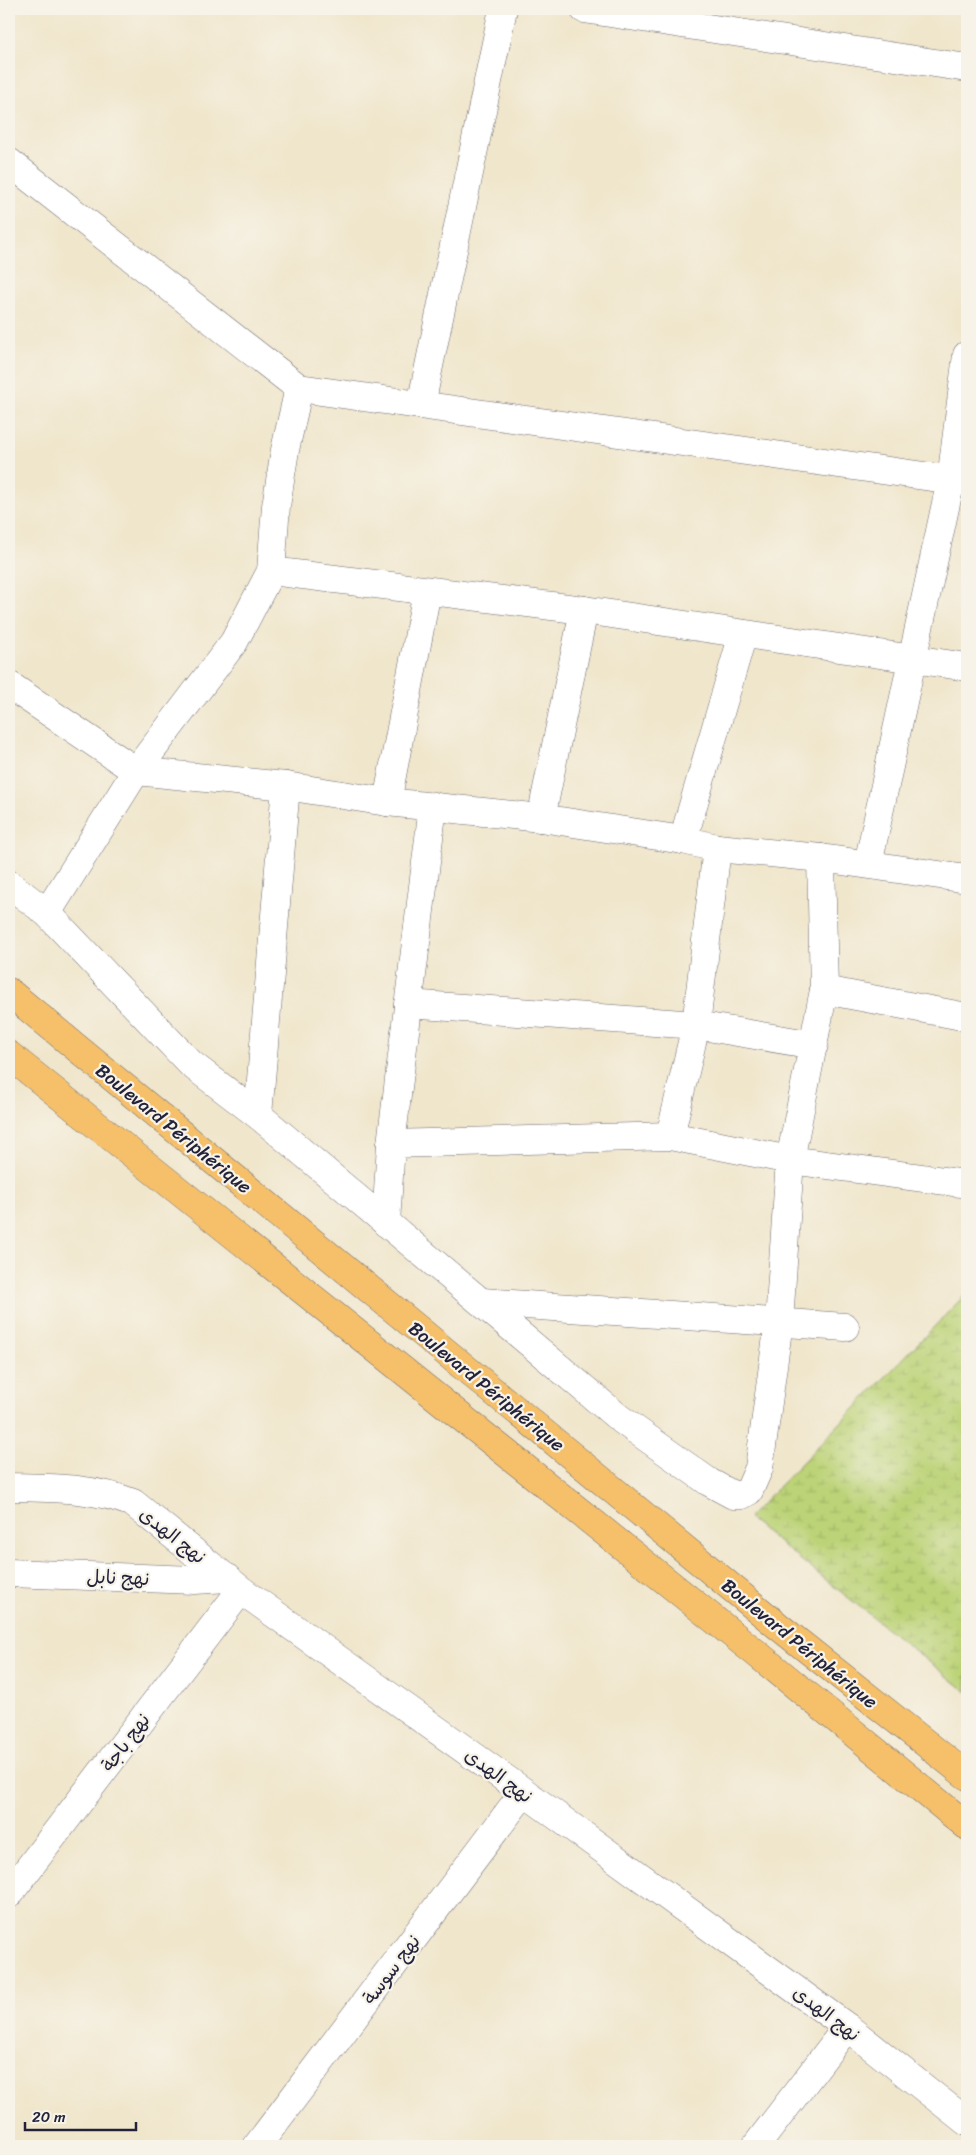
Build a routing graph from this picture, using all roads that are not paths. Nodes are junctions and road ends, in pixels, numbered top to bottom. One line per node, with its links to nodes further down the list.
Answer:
1 (503, 9): 7 (street)
2 (584, 9): 3 (street)
3 (967, 68)
4 (9, 162): 6 (street)
5 (967, 355): 8 (street)
6 (299, 388): 7 (street); 9 (street)
7 (421, 405): 8 (street)
8 (959, 481): 13 (street)
9 (271, 571): 10 (street); 16 (street)
10 (427, 591): 11 (street); 18 (street)
11 (584, 610): 12 (street); 20 (street)
12 (743, 634): 13 (street); 21 (street)
13 (912, 659): 14 (street); 24 (street)
14 (967, 667)
15 (9, 685): 16 (street)
16 (136, 771): 17 (street); 27 (street)
17 (286, 786): 18 (street); 35 (street)
18 (387, 802): 19 (street)
19 (433, 806): 20 (street); 30 (street)
20 (541, 818): 21 (street)
21 (683, 840): 22 (street)
22 (717, 848): 23 (street); 32 (street)
23 (821, 858): 24 (street); 28 (street)
24 (868, 864): 25 (street)
25 (967, 879)
26 (9, 884): 27 (street)
27 (47, 913): 35 (street)
28 (824, 990): 31 (street); 33 (street)
29 (9, 992): 47 (highway, Boulevard Périphérique)
30 (408, 1004): 32 (street); 37 (street)
31 (967, 1017)
32 (696, 1025): 33 (street); 36 (street)
33 (814, 1045): 38 (street)
34 (9, 1055): 49 (highway, Boulevard Périphérique)
35 (258, 1115): 40 (street)
36 (670, 1136): 37 (street); 38 (street)
37 (391, 1144): 40 (street)
38 (790, 1160): 39 (street); 42 (street)
39 (967, 1184)
40 (386, 1223): 41 (street)
41 (482, 1302): 42 (street); 42 (street)
42 (779, 1322): 43 (street)
43 (845, 1327)
44 (9, 1487): 46 (street, نهج الهدى)
45 (9, 1573): 46 (street, نهج نابل)
46 (234, 1584): 48 (street, نهج الهدى); 50 (street, نهج باجة)
47 (967, 1776)
48 (524, 1792): 51 (street, نهج الهدى); 53 (street, نهج سوسة)
49 (967, 1826)
50 (9, 1894)
51 (847, 2028): 52 (street, نهج الهدى); 54 (street)
52 (967, 2122)
53 (257, 2146)
54 (756, 2146)

